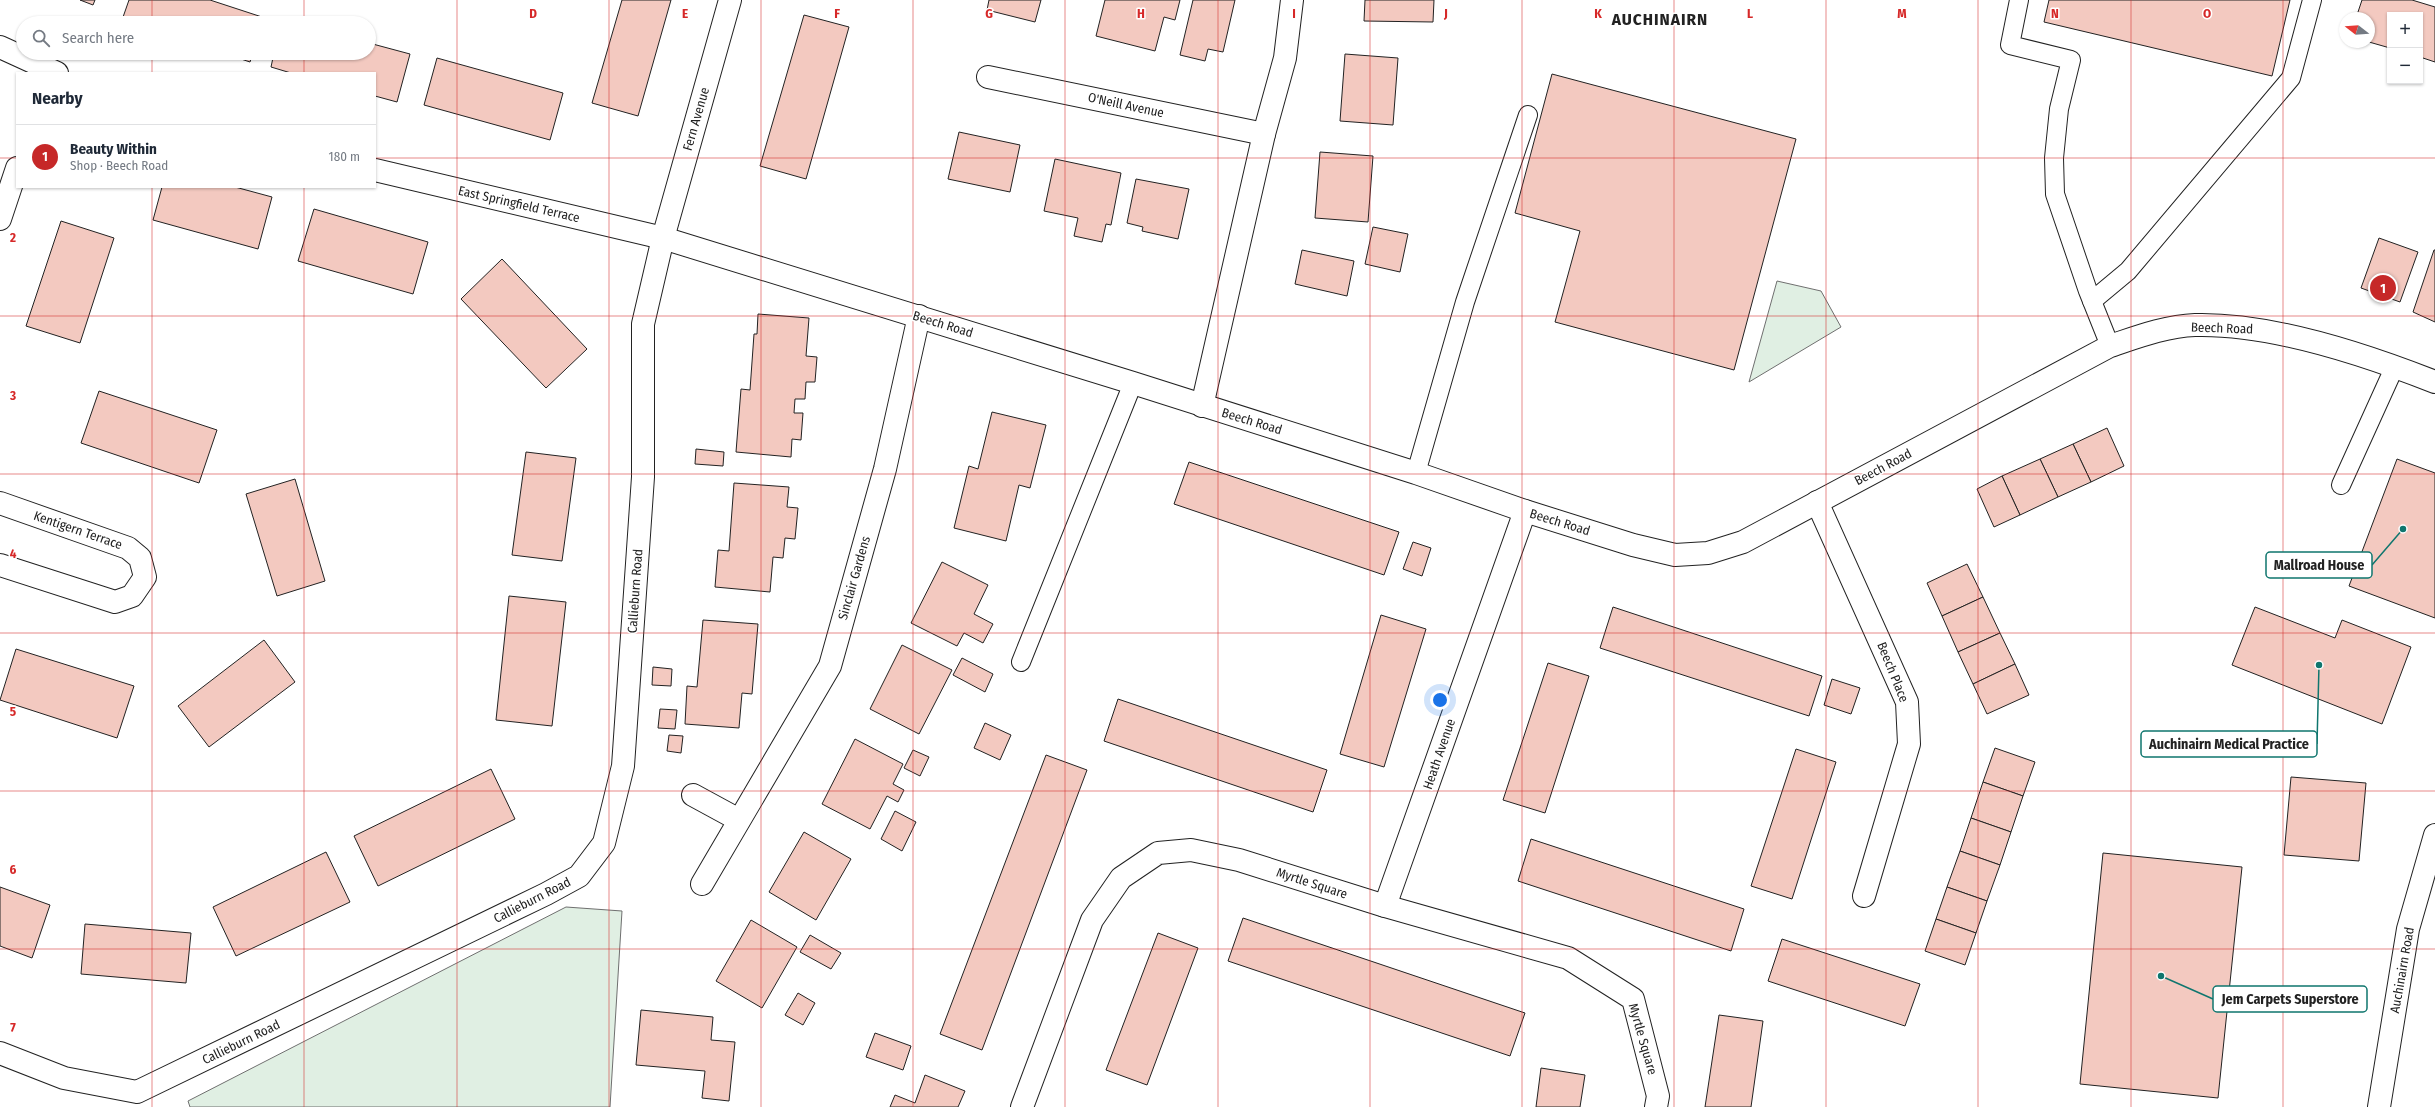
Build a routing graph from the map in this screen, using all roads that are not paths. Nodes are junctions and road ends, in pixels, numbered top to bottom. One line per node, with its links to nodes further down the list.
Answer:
1 (730, 0): 15 (street, Fern Avenue)
2 (1292, 0): 11 (street)
3 (2019, 0): 16 (lane)
4 (2312, 0): 16 (lane)
5 (0, 47): 6 (street)
6 (16, 55)
7 (27, 60): 8 (street)
8 (52, 72)
9 (988, 77): 11 (street, O'Neill Avenue)
10 (1528, 115): 23 (lane)
11 (1264, 134): 22 (street)
12 (376, 170): 15 (street, East Springfield Terrace)
13 (16, 171): 14 (street)
14 (0, 219)
15 (663, 238): 17 (street, Beech Road); 37 (street, Callieburn Road)
16 (2092, 301): 18 (lane)
17 (919, 316): 21 (street, Beech Road); 31 (street, Sinclair Gardens)
18 (2110, 346): 19 (street, Beech Road); 25 (street, Beech Road)
19 (2395, 366): 20 (street, Beech Road); 24 (lane)
20 (2435, 382)
21 (1133, 383): 22 (street, Beech Road); 29 (lane)
22 (1202, 406): 23 (street, Beech Road)
23 (1416, 473): 27 (street, Beech Road)
24 (2341, 485)
25 (1817, 502): 27 (street, Beech Road); 34 (street, Beech Place)
26 (0, 503): 28 (street, Kentigern Terrace)
27 (1525, 511): 35 (street, Heath Avenue)
28 (0, 565)
29 (1021, 662)
30 (693, 795): 31 (street)
31 (739, 820): 33 (street, Sinclair Gardens)
32 (2435, 835): 40 (street, Auchinairn Road)
33 (702, 884)
34 (1864, 896)
35 (1386, 906): 38 (street, Myrtle Square); 39 (street, Myrtle Square)
36 (0, 1053): 37 (street, Callieburn Road)
37 (139, 1100)
38 (1022, 1107)
39 (1656, 1107)
40 (2379, 1107)

